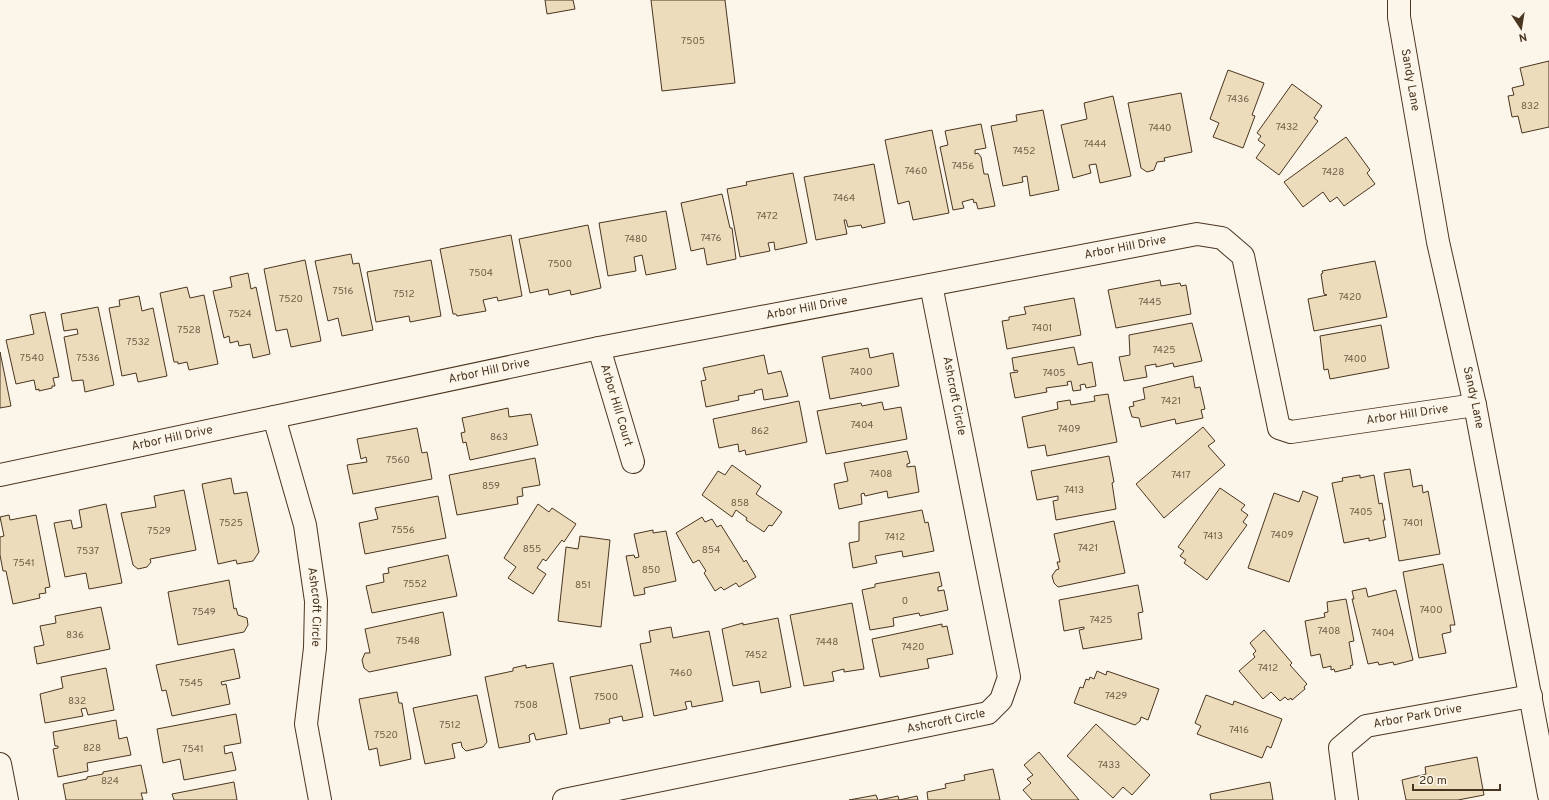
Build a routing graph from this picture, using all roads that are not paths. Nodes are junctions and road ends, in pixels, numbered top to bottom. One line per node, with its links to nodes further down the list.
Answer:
1 (1399, 0): 4 (street, Sandy Lane)
2 (931, 285): 3 (street, Arbor Hill Drive); 4 (street, Arbor Hill Drive); 13 (street, Ashcroft Circle)
3 (600, 348): 5 (street, Arbor Hill Drive); 6 (street, Arbor Hill Court)
4 (1475, 405): 8 (street, Sandy Lane)
5 (274, 417): 7 (street, Arbor Hill Drive); 12 (street, Ashcroft Circle)
6 (633, 462)
7 (0, 475)
8 (1531, 696): 10 (street, Sandy Lane); 14 (street, Arbor Park Drive)
9 (0, 764): 11 (street)
10 (1549, 795)
11 (7, 800)
12 (320, 800)
13 (564, 800)
14 (1347, 800)

